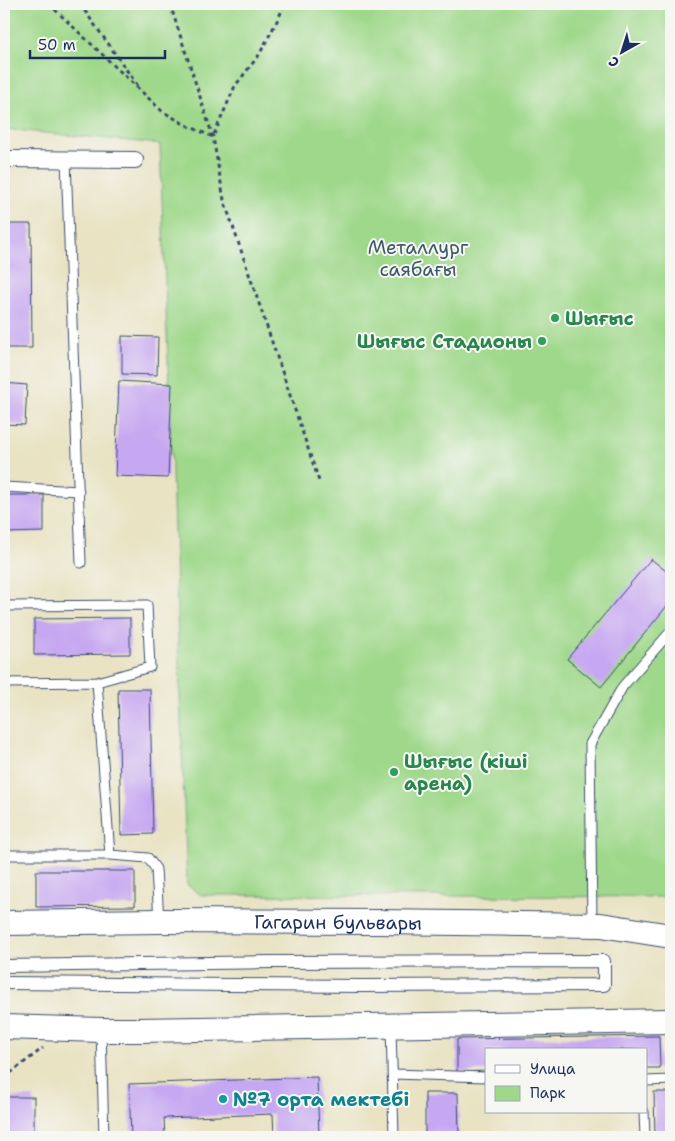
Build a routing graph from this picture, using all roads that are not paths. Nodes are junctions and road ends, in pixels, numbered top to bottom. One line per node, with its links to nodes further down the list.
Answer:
1 (4, 159): 2 (street)
2 (66, 160): 3 (street); 5 (lane)
3 (135, 160)
4 (4, 487): 5 (lane)
5 (79, 492): 6 (lane)
6 (81, 562)
7 (4, 606): 9 (lane)
8 (671, 630): 15 (lane)
9 (97, 682): 10 (lane); 12 (lane)
10 (4, 683)
11 (4, 855): 12 (lane)
12 (110, 855): 13 (lane)
13 (159, 921): 14 (main road, Гагарин бульвары); 15 (main road, Гагарин бульвары)
14 (4, 923)
15 (592, 925): 16 (main road, Гагарин бульвары)
16 (671, 936)
17 (360, 962): 18 (street); 20 (street); 20 (street)
18 (4, 966)
19 (4, 982): 20 (street)
20 (361, 986)
21 (671, 1021): 22 (main road)
22 (391, 1025): 24 (main road); 25 (lane)
23 (4, 1027): 24 (main road)
24 (101, 1030): 30 (lane)
25 (393, 1074): 26 (lane); 31 (lane)
26 (485, 1077)
27 (671, 1080): 28 (lane)
28 (648, 1081)
29 (644, 1114): 32 (lane)
30 (104, 1137)
31 (394, 1137)
32 (645, 1137)

